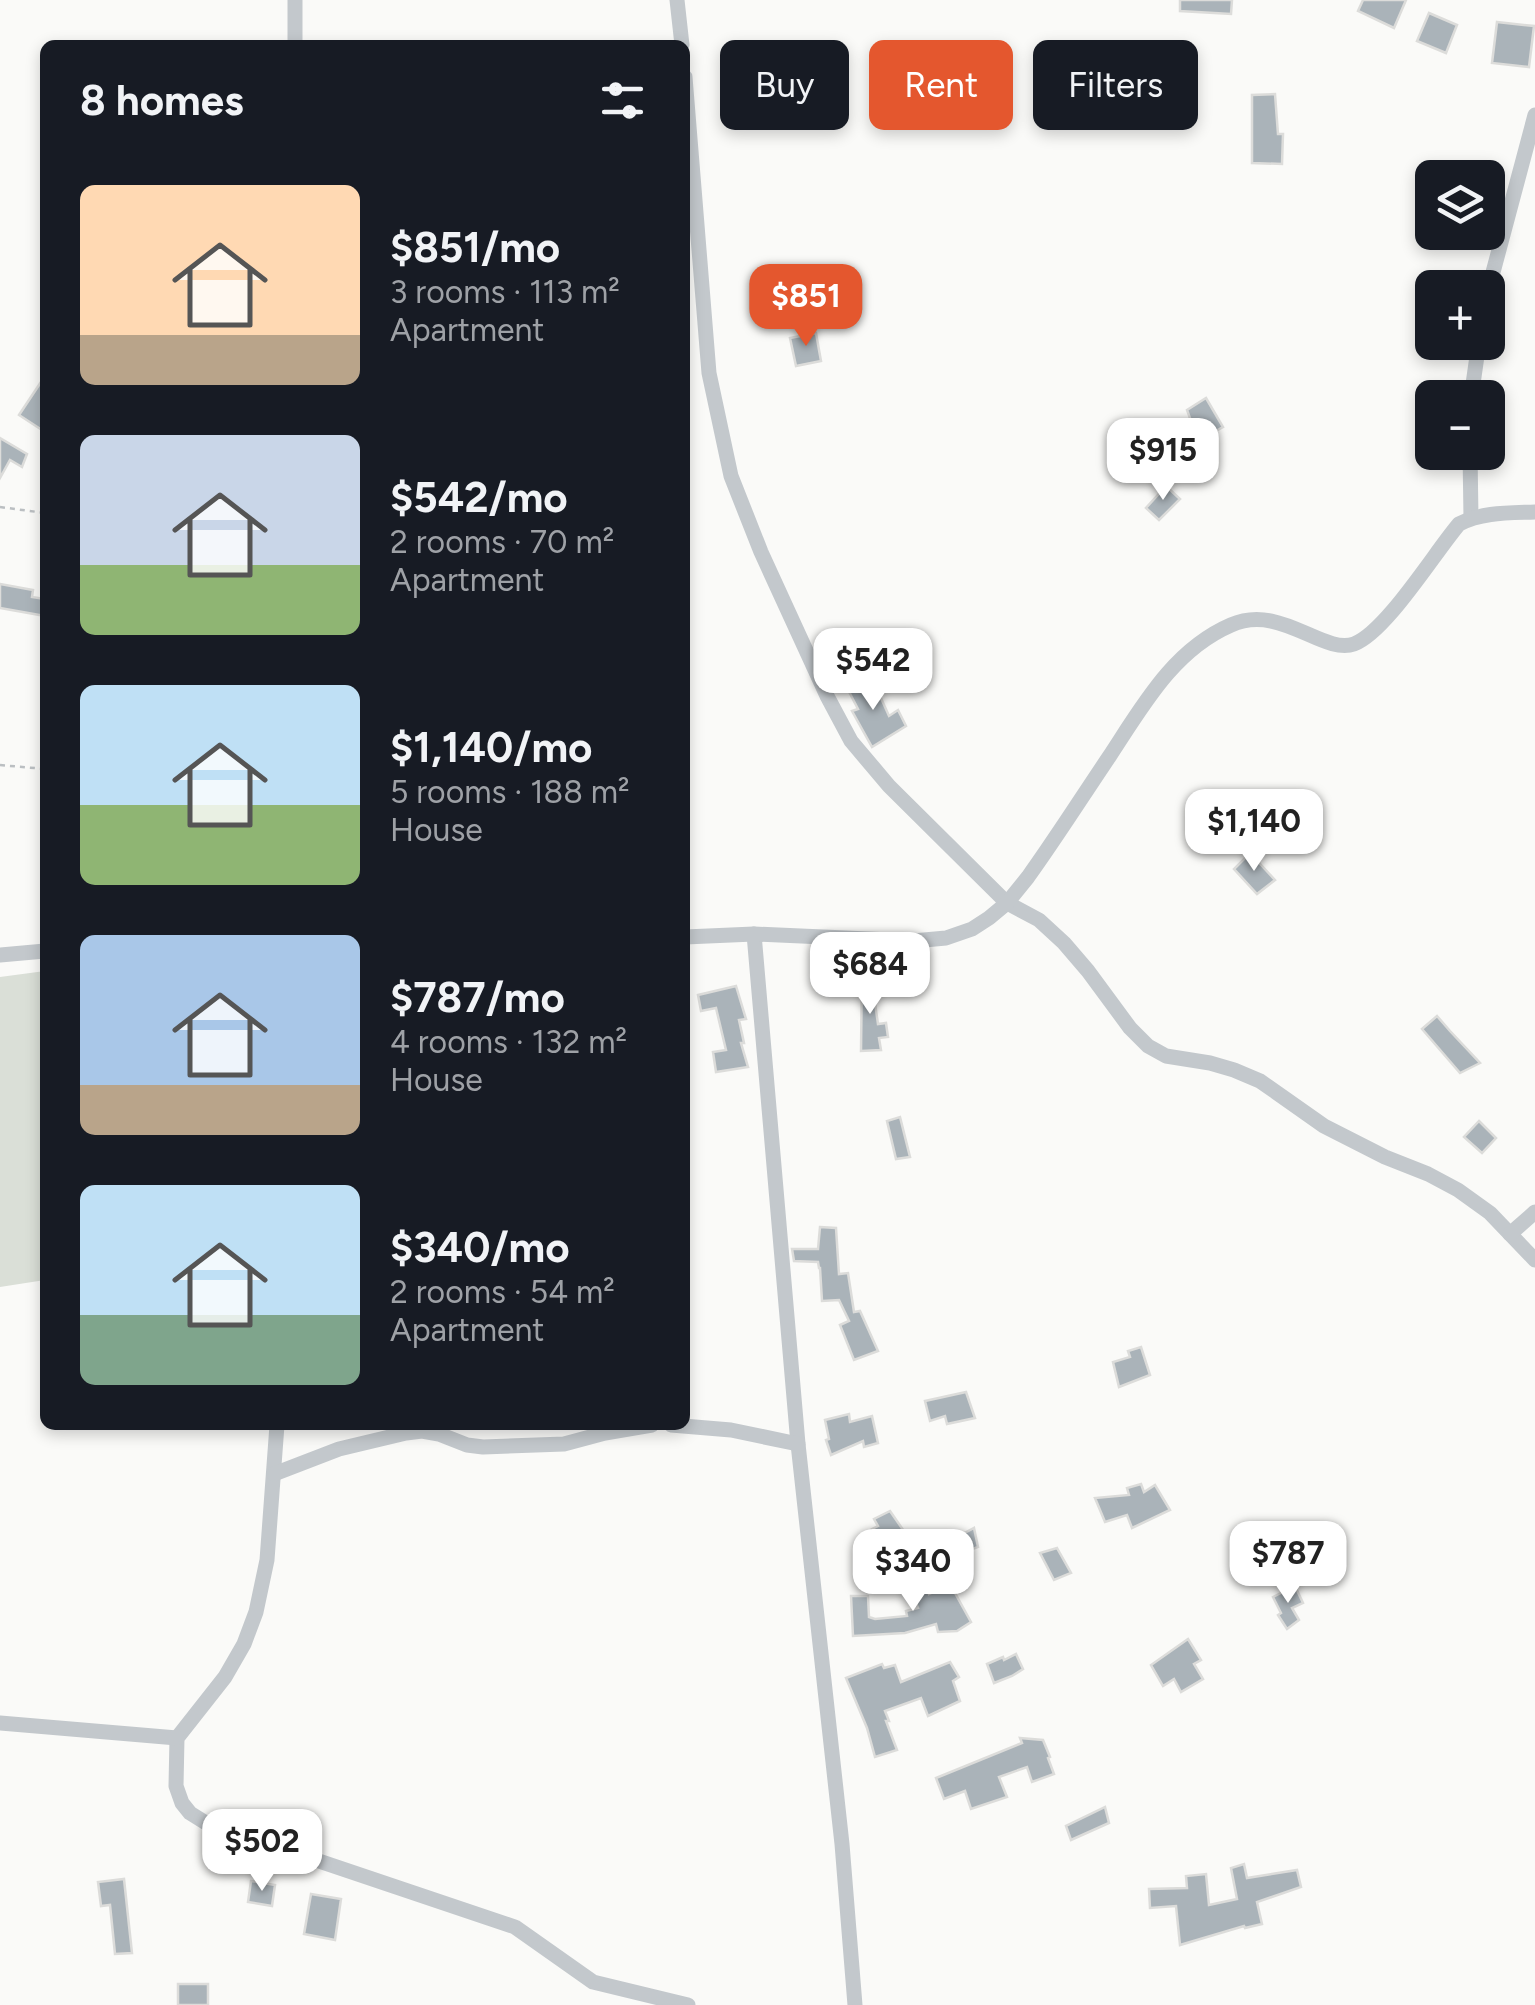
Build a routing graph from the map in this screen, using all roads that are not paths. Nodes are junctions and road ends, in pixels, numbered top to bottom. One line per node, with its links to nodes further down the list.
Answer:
1 (295, 0): 3 (street)
2 (678, 0): 4 (street)
3 (295, 40)
4 (682, 40)
5 (1535, 115): 7 (street)
6 (690, 139): 11 (street)
7 (1494, 270)
8 (1470, 470): 10 (street)
9 (1535, 512): 10 (street)
10 (1471, 518): 11 (street)
11 (1007, 903): 12 (street); 17 (street)
12 (754, 934): 13 (street); 22 (street)
13 (690, 937)
14 (40, 952): 15 (street)
15 (0, 955)
16 (1535, 1212): 17 (street)
17 (1510, 1234): 18 (street)
18 (1535, 1260)
19 (690, 1427): 22 (street)
20 (277, 1430): 23 (street)
21 (623, 1430): 23 (street)
22 (798, 1444): 27 (street)
23 (274, 1474): 25 (street)
24 (0, 1723): 25 (street)
25 (177, 1738): 26 (street)
26 (688, 2005)
27 (855, 2005)

